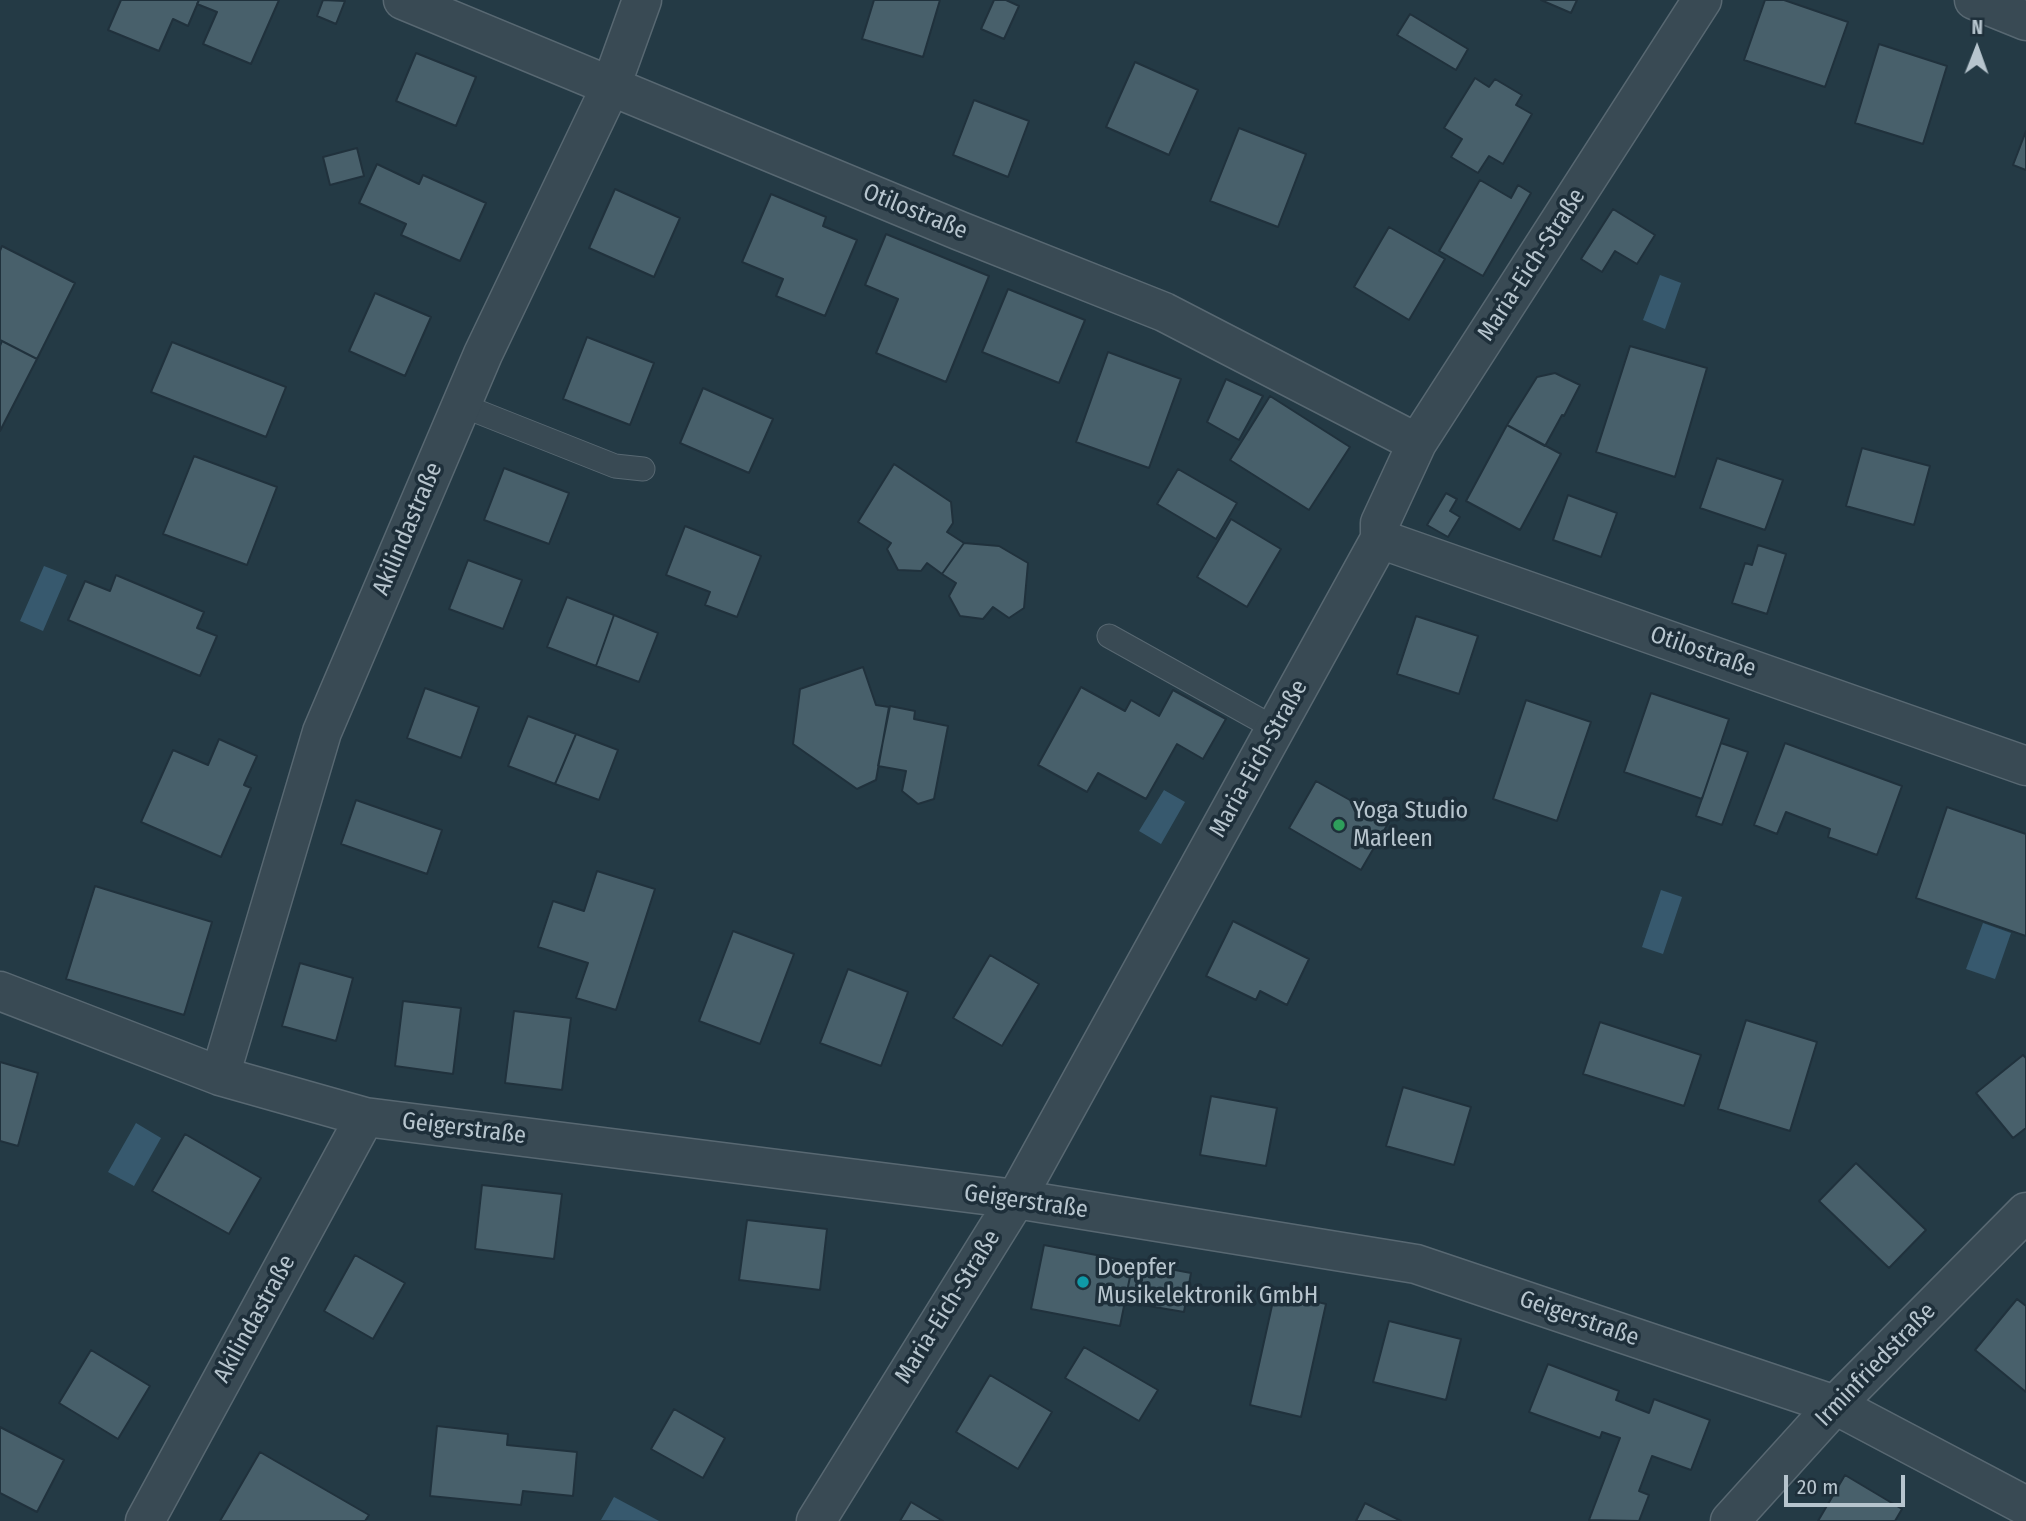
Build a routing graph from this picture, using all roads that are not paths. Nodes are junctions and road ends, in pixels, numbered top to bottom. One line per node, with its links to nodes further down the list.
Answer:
1 (403, 0): 6 (street, Otilostraße)
2 (642, 0): 6 (street, Akilindastraße)
3 (1702, 0): 8 (street, Maria-Eich-Straße)
4 (1974, 0): 5 (street)
5 (2026, 20)
6 (611, 86): 7 (street, Akilindastraße); 8 (street, Otilostraße)
7 (461, 405): 9 (lane); 15 (street, Akilindastraße)
8 (1417, 443): 10 (street, Maria-Eich-Straße)
9 (643, 470)
10 (1380, 539): 12 (street, Maria-Eich-Straße); 13 (street, Otilostraße)
11 (1109, 636): 12 (lane)
12 (1276, 729): 17 (street, Maria-Eich-Straße)
13 (2026, 766)
14 (0, 991): 15 (street, Geigerstraße)
15 (220, 1076): 16 (street, Geigerstraße)
16 (365, 1117): 17 (street, Geigerstraße); 21 (street, Akilindastraße)
17 (1016, 1199): 19 (street, Geigerstraße); 22 (street, Maria-Eich-Straße)
18 (2026, 1212): 19 (street, Irminfriedstraße)
19 (1835, 1405): 20 (street, Geigerstraße); 23 (street, Irminfriedstraße)
20 (2026, 1506)
21 (145, 1521)
22 (816, 1521)
23 (1730, 1521)

